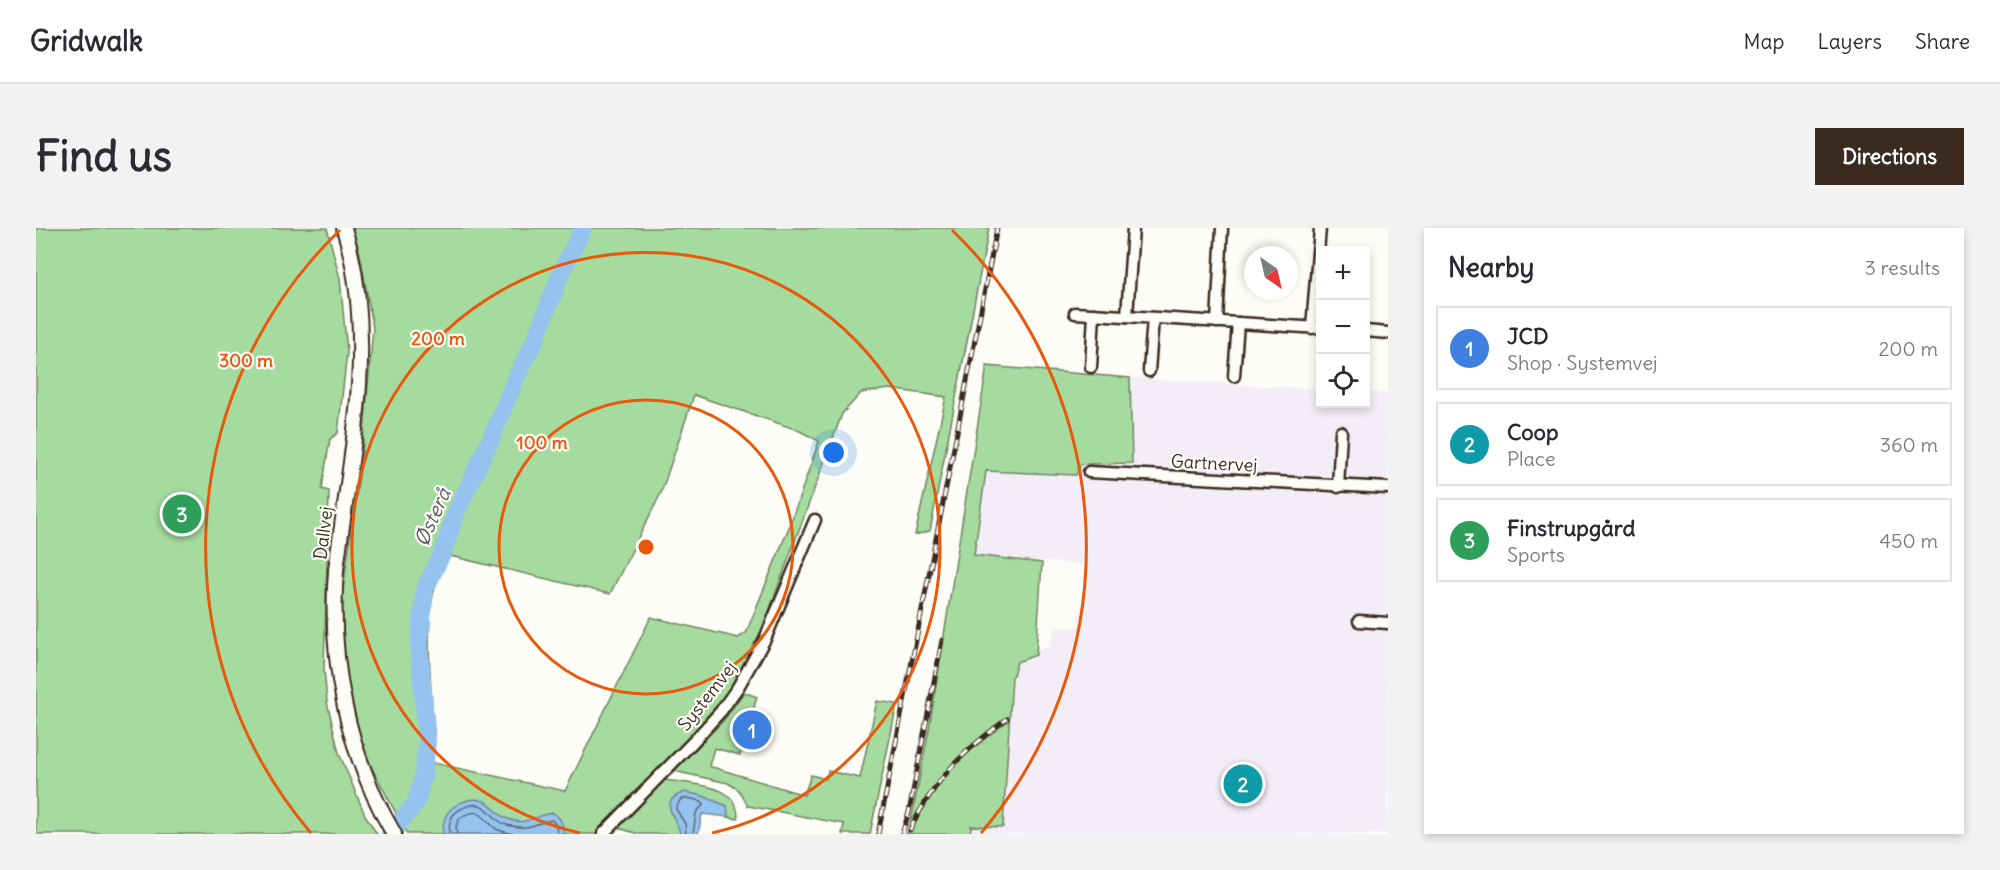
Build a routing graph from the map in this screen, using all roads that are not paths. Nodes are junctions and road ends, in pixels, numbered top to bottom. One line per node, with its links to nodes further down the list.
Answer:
1 (344, 228): 25 (street, Dallvej)
2 (1133, 228): 8 (street)
3 (1222, 228): 10 (street)
4 (1320, 228): 5 (street)
5 (1317, 300)
6 (1075, 313): 7 (street)
7 (1094, 314): 8 (street); 15 (street)
8 (1127, 316): 9 (street)
9 (1153, 318): 10 (street); 16 (street)
10 (1217, 322): 11 (street)
11 (1238, 323): 12 (street); 17 (street)
12 (1316, 328)
13 (1370, 331): 14 (street)
14 (1388, 333)
15 (1091, 367)
16 (1149, 371)
17 (1234, 376)
18 (1341, 432): 20 (street)
19 (1089, 472): 20 (street, Gartnervej)
20 (1338, 487): 21 (street, Gartnervej)
21 (1388, 488)
22 (815, 520): 26 (street, Systemvej)
23 (1359, 621): 24 (street)
24 (1388, 623)
25 (394, 834)
26 (603, 834)

